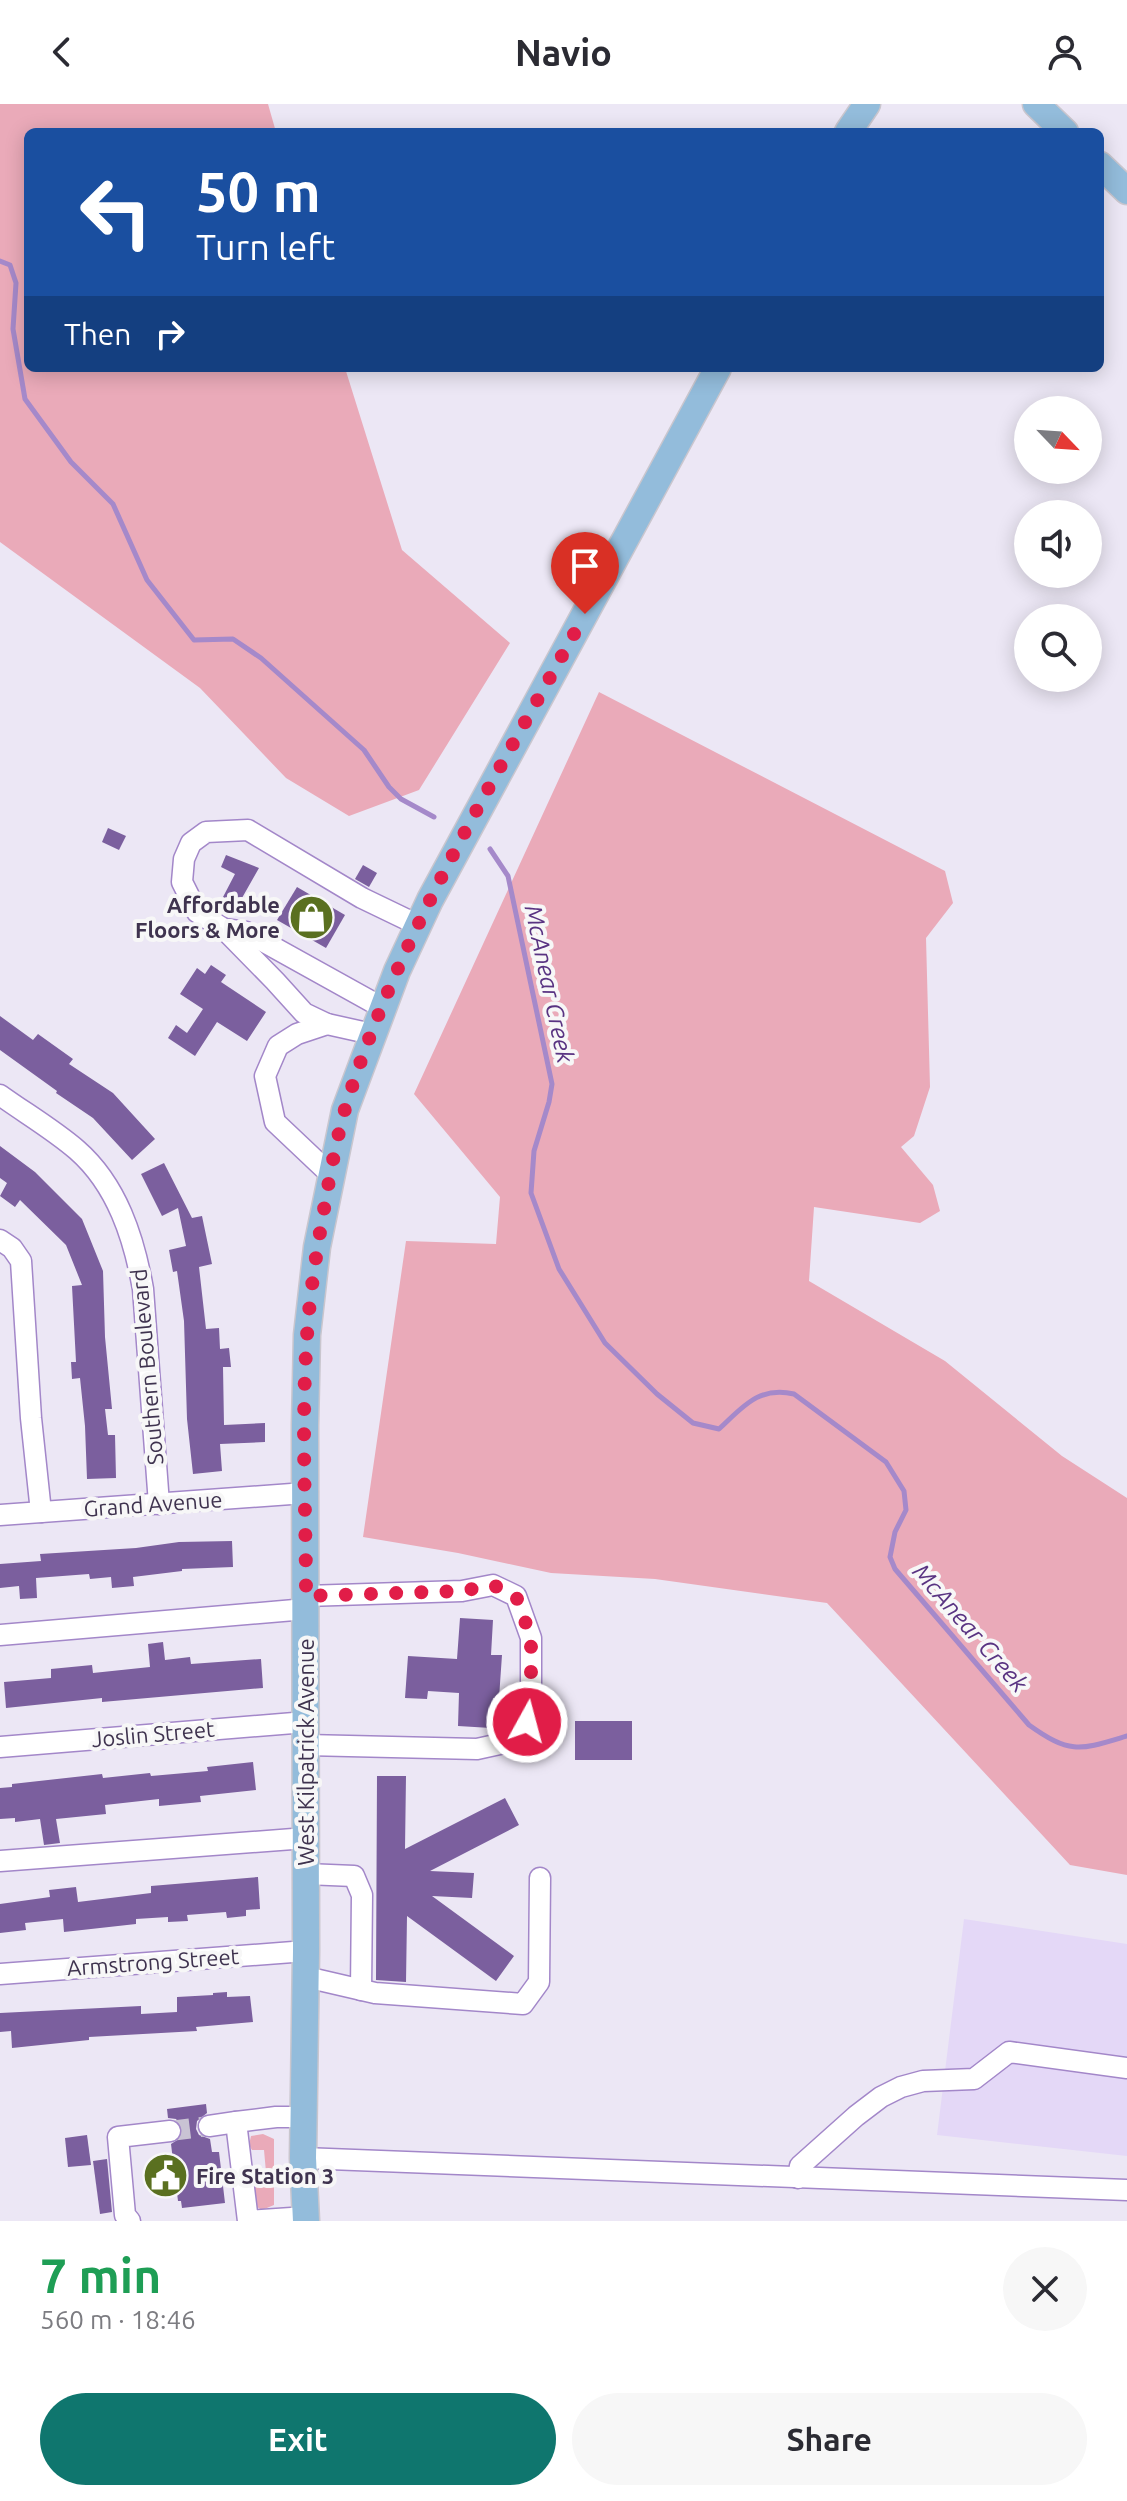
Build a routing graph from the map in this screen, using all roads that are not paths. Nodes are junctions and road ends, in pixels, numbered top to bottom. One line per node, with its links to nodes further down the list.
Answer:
1 (867, 104): 3 (main road)
2 (1036, 104): 4 (main road)
3 (851, 128)
4 (1061, 128)
5 (1104, 169): 6 (main road)
6 (1126, 190)
7 (716, 372): 8 (main road, West Kilpatrick Avenue)
8 (418, 925): 9 (street); 10 (main road, West Kilpatrick Avenue)
9 (224, 929): 10 (street); 11 (street)
10 (383, 1008): 12 (main road, West Kilpatrick Avenue)
11 (327, 1024): 12 (street); 14 (street)
12 (372, 1034): 14 (main road, West Kilpatrick Avenue)
13 (0, 1095): 17 (street, Southern Boulevard)
14 (330, 1174): 16 (main road, West Kilpatrick Avenue)
15 (0, 1240): 18 (street)
16 (305, 1493): 17 (street, Grand Avenue); 20 (main road, West Kilpatrick Avenue)
17 (159, 1504): 18 (street, Grand Avenue)
18 (41, 1512): 19 (street, Grand Avenue)
19 (0, 1515)
20 (306, 1603): 21 (street); 22 (main road, West Kilpatrick Avenue); 22 (street, Joslin Street)
21 (0, 1635)
22 (306, 1734): 23 (street, Joslin Street); 24 (main road, West Kilpatrick Avenue)
23 (0, 1747)
24 (306, 1838): 25 (street); 26 (main road, West Kilpatrick Avenue)
25 (0, 1861)
26 (306, 1874): 28 (main road, West Kilpatrick Avenue); 31 (street)
27 (540, 1878): 31 (street)
28 (306, 1951): 29 (street, Armstrong Street); 30 (main road, West Kilpatrick Avenue)
29 (0, 1974)
30 (306, 1977): 31 (street); 33 (main road, West Kilpatrick Avenue)
31 (361, 1990)
32 (1127, 2068): 38 (street)
33 (305, 2117): 34 (street); 37 (main road, West Kilpatrick Avenue)
34 (236, 2122): 35 (street); 42 (street)
35 (209, 2126)
36 (170, 2131): 41 (street)
37 (303, 2158): 38 (street); 40 (main road, West Kilpatrick Avenue)
38 (798, 2178): 39 (street)
39 (1127, 2190)
40 (306, 2219): 42 (street)
41 (130, 2221)
42 (246, 2221)

